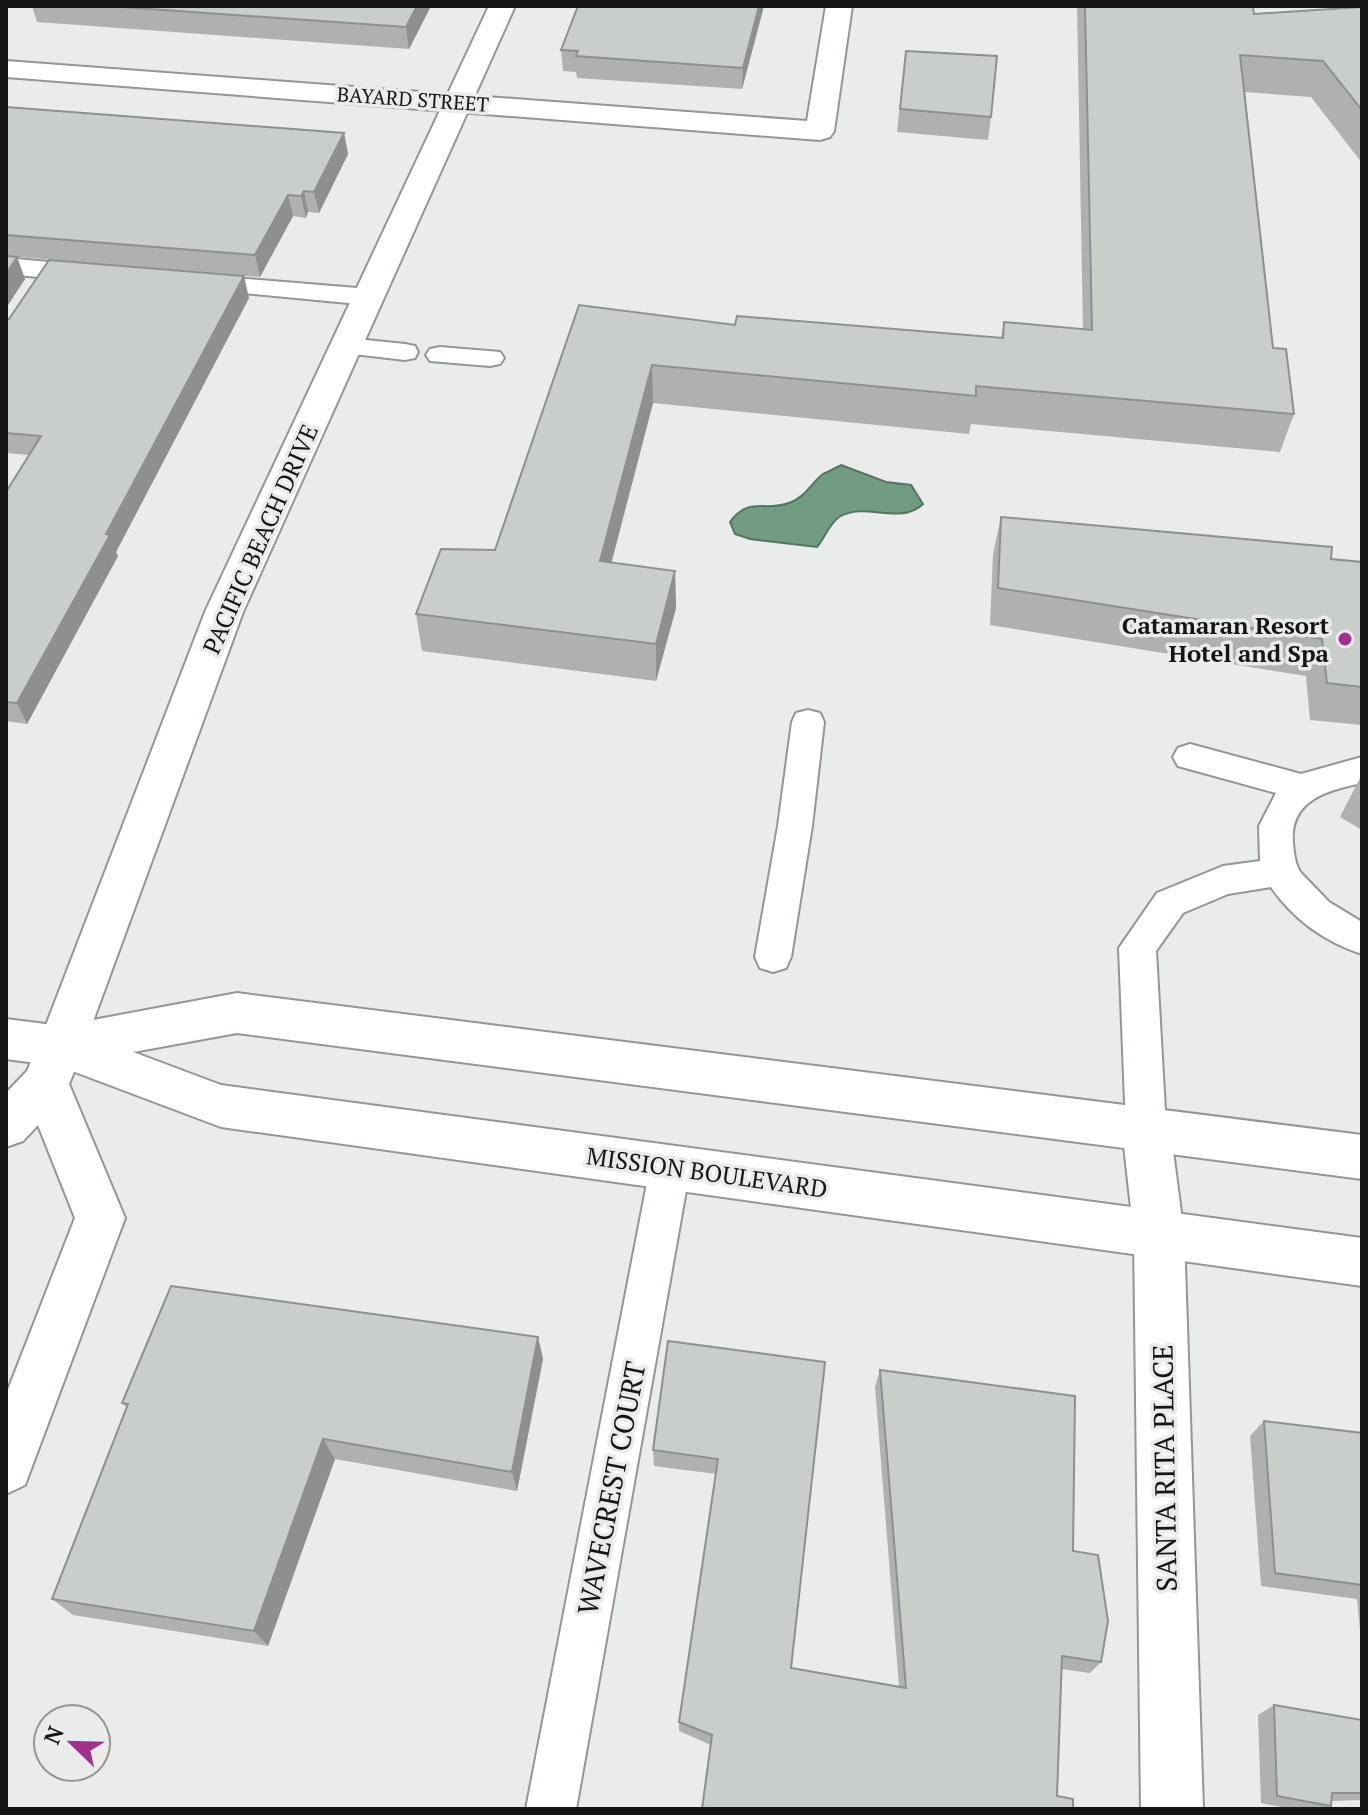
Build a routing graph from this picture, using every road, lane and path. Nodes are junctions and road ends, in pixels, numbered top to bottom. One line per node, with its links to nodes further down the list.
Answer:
1 (502, 6): 4 (street, PACIFIC BEACH DRIVE)
2 (839, 6): 4 (street, BAYARD STREET)
3 (6, 69): 4 (street, BAYARD STREET)
4 (458, 103): 10 (street, PACIFIC BEACH DRIVE)
5 (6, 266): 6 (lane)
6 (47, 270): 7 (lane); 9 (lane)
7 (109, 275)
8 (172, 280): 10 (lane)
9 (31, 295)
10 (369, 297): 11 (street, PACIFIC BEACH DRIVE)
11 (346, 346): 12 (lane); 23 (street, PACIFIC BEACH DRIVE)
12 (405, 352)
13 (440, 355): 14 (lane)
14 (490, 358)
15 (808, 722): 21 (lane)
16 (1190, 757): 18 (lane)
17 (1362, 770): 18 (lane)
18 (1302, 787): 19 (lane)
19 (1280, 872): 20 (lane); 25 (lane)
20 (1362, 939)
21 (773, 957)
22 (6, 1039): 23 (street, MISSION BOULEVARD)
23 (53, 1065): 24 (street, PACIFIC BEACH DRIVE); 25 (street, MISSION BOULEVARD); 27 (street, MISSION BOULEVARD); 30 (street)
24 (6, 1126)
25 (1146, 1128): 26 (street, MISSION BOULEVARD); 28 (street, SANTA RITA PLACE)
26 (1362, 1157)
27 (670, 1168): 28 (street, MISSION BOULEVARD); 31 (lane, WAVECREST COURT)
28 (1159, 1235): 29 (street, MISSION BOULEVARD); 32 (street, SANTA RITA PLACE)
29 (1362, 1262)
30 (6, 1466)
31 (551, 1809)
32 (1172, 1809)

